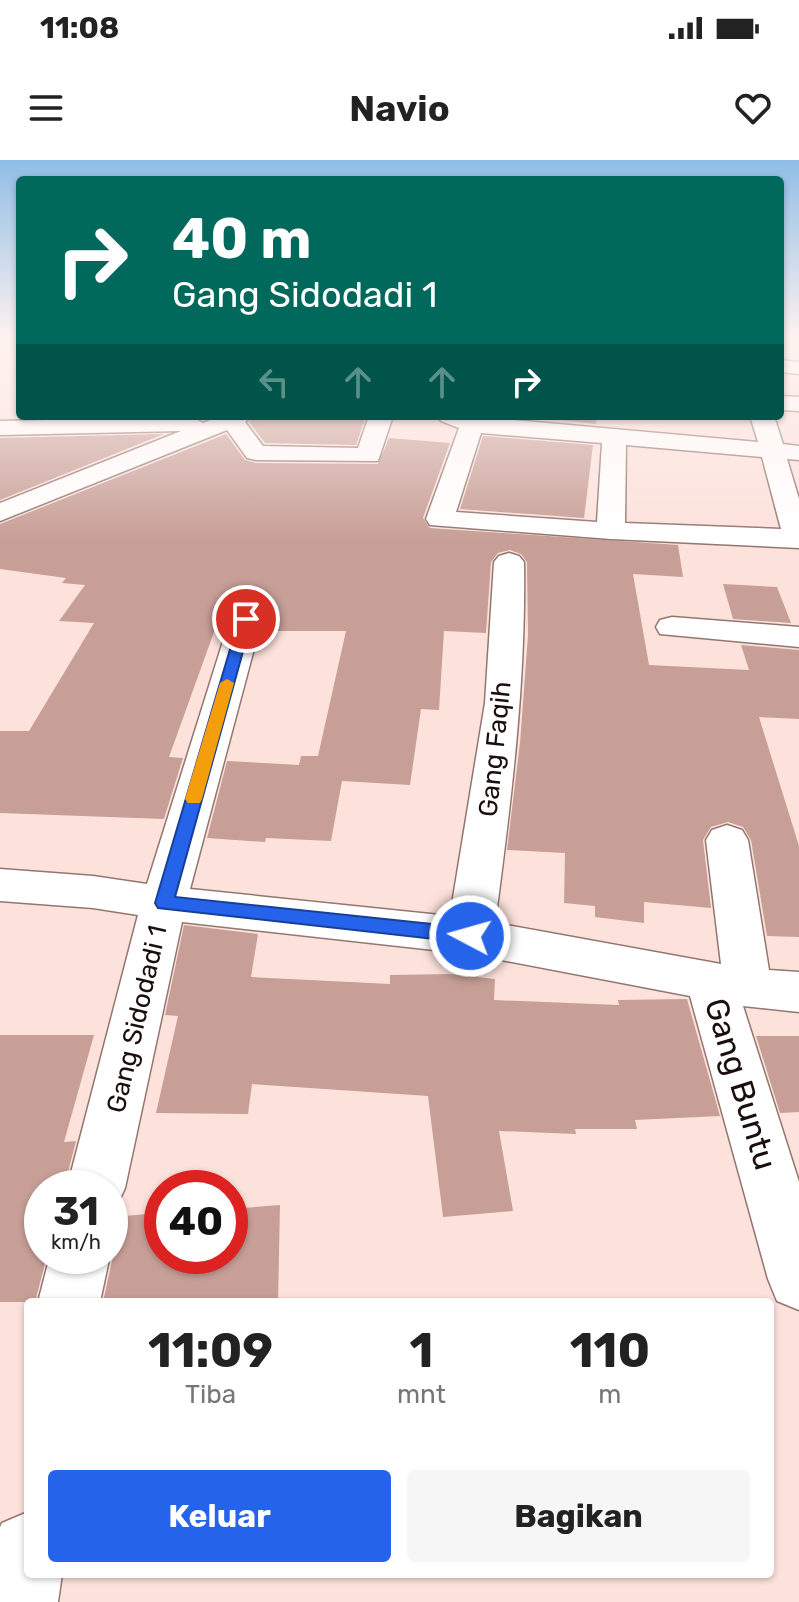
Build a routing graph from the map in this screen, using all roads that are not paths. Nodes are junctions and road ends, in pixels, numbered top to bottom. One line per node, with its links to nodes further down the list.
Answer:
1 (230, 420): 2 (street); 5 (street); 10 (street)
2 (379, 420)
3 (461, 420): 7 (street); 11 (street)
4 (765, 420): 8 (street)
5 (79, 421): 6 (street)
6 (0, 428)
7 (614, 438): 8 (street); 11 (street)
8 (786, 452): 9 (street)
9 (792, 506): 12 (street)
10 (0, 513)
11 (611, 531): 12 (street)
12 (799, 538)
13 (509, 562): 20 (street, Gang Faqih)
14 (246, 619): 19 (street, Gang Sidodadi 1)
15 (672, 627): 16 (street)
16 (799, 637)
17 (727, 840): 21 (street, Gang Buntu)
18 (0, 885): 19 (street)
19 (164, 903): 20 (street); 23 (street, Gang Sidodadi 1)
20 (470, 936): 21 (street)
21 (729, 984): 22 (street); 25 (street, Gang Buntu)
22 (799, 992)
23 (100, 1170)
24 (76, 1274): 26 (street)
25 (799, 1279)
26 (70, 1298)
27 (24, 1576): 28 (street)
28 (20, 1602)

